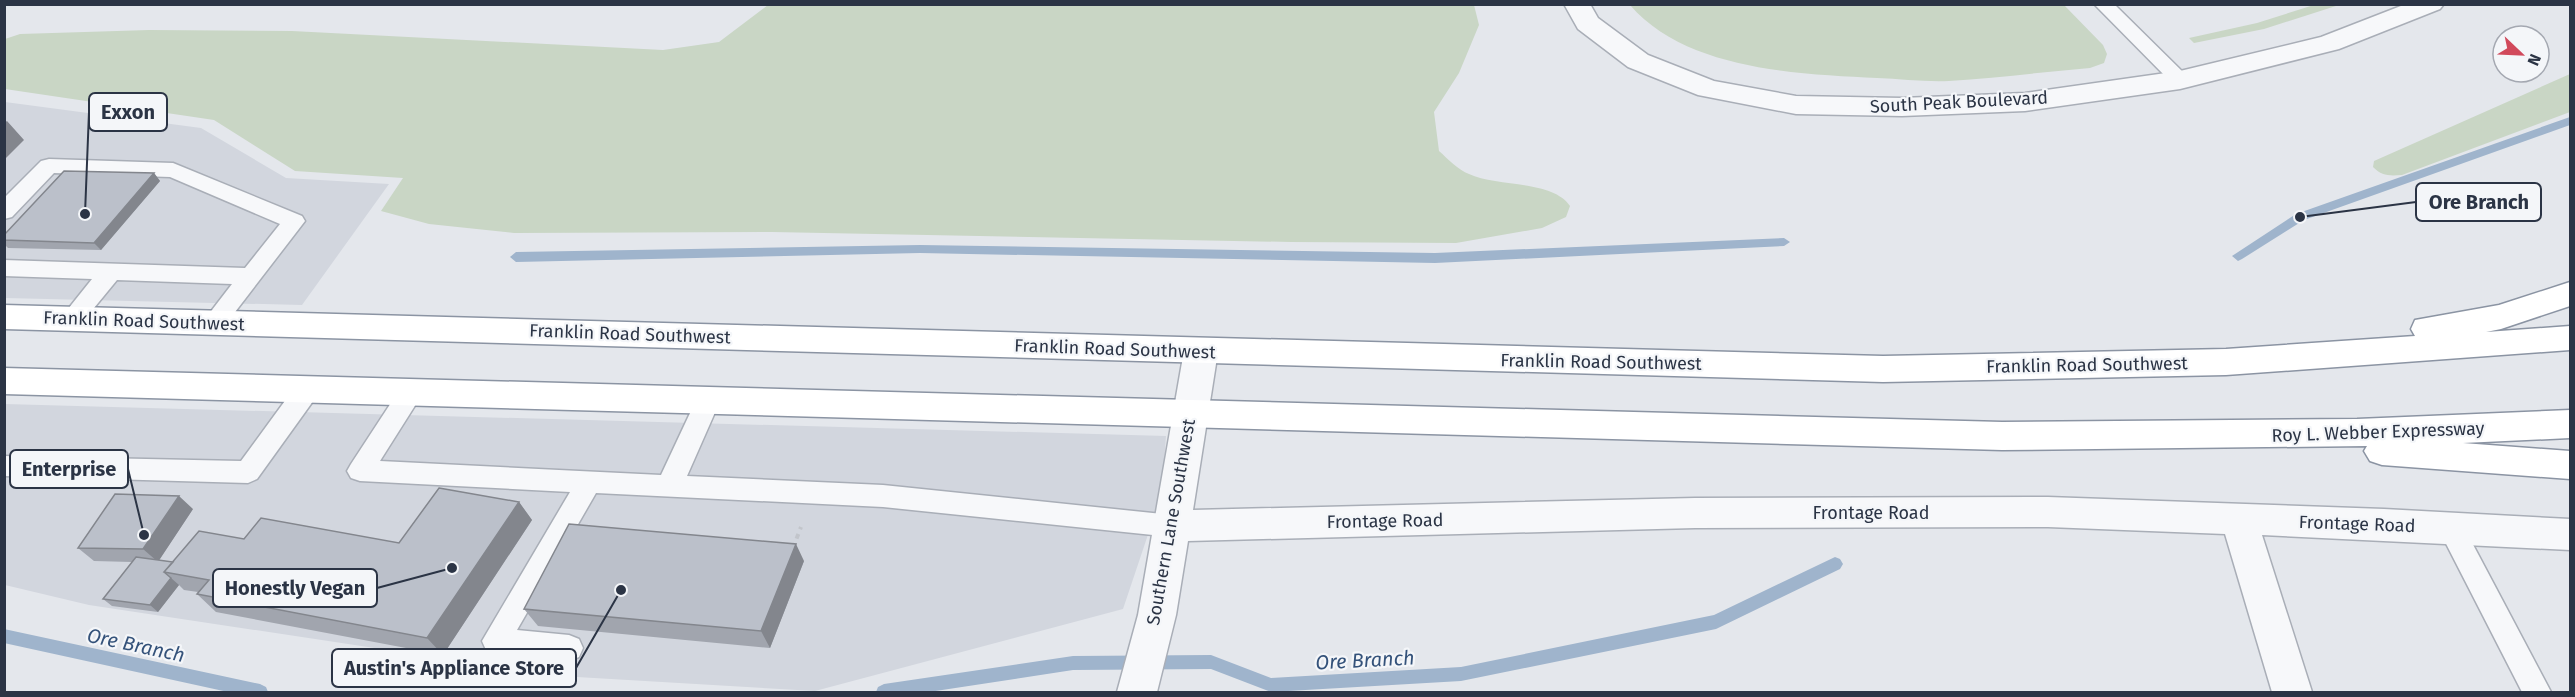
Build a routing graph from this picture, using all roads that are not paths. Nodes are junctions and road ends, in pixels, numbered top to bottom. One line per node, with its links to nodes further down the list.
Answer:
1 (1577, 4): 4 (street, South Peak Boulevard)
2 (2103, 4): 4 (lane)
3 (2430, 4): 4 (street, South Peak Boulevard)
4 (2180, 80)
5 (4, 212): 8 (lane)
6 (5, 269): 7 (lane)
7 (111, 272): 8 (lane); 11 (lane)
8 (252, 276): 12 (lane)
9 (2571, 294): 15 (highway)
10 (4, 317): 11 (highway, Franklin Road Southwest)
11 (72, 319): 12 (highway, Franklin Road Southwest)
12 (214, 323): 14 (highway, Franklin Road Southwest)
13 (2571, 338): 15 (highway)
14 (1202, 351): 15 (highway, Franklin Road Southwest); 20 (street, Southern Lane Southwest)
15 (2226, 362)
16 (4, 381): 17 (highway)
17 (307, 390): 18 (highway); 24 (lane)
18 (411, 393): 19 (highway); 25 (lane)
19 (708, 401): 20 (highway); 26 (lane)
20 (1190, 415): 22 (highway); 28 (street, Southern Lane Southwest)
21 (2571, 424): 22 (highway, Roy L. Webber Expressway)
22 (2186, 436): 23 (highway)
23 (2571, 465)
24 (4, 466)
25 (589, 482): 26 (lane); 31 (lane)
26 (669, 486): 28 (lane)
27 (2239, 519): 28 (street, Frontage Road); 29 (street, Frontage Road); 33 (street)
28 (1172, 526): 32 (street, Southern Lane Southwest)
29 (2451, 528): 30 (street, Frontage Road); 34 (lane)
30 (2571, 535)
31 (569, 648)
32 (1137, 693)
33 (2292, 693)
34 (2537, 693)

